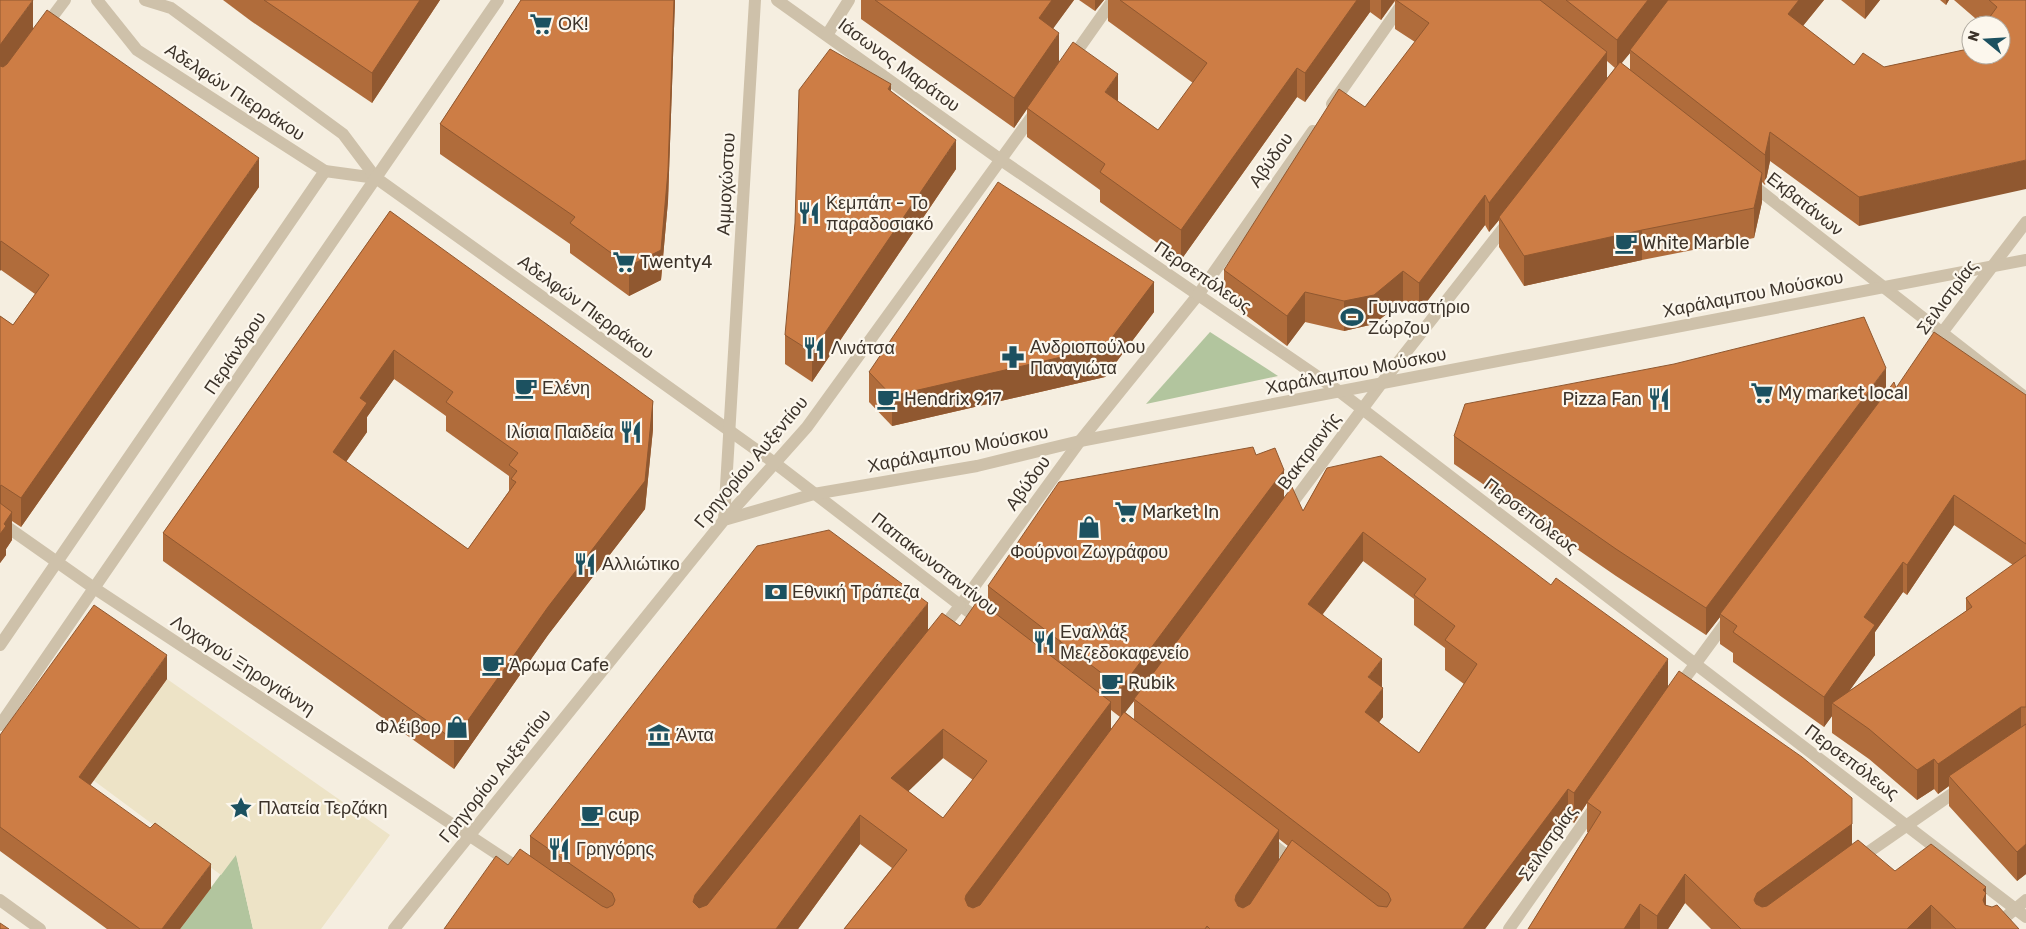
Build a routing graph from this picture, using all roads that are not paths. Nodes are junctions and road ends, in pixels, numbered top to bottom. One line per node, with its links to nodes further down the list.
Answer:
1 (65, 0): 11 (street)
2 (97, 0): 15 (street, Αδελφών Πιερράκου)
3 (145, 0): 17 (street, Αδελφών Πιερράκου)
4 (498, 0): 17 (street, Περιάνδρου)
5 (755, 0): 30 (street, Αμμοχώστου)
6 (777, 0): 10 (street, Ιάσωνος Μαράτου)
7 (850, 0): 10 (street)
8 (1113, 0): 12 (street)
9 (1405, 0): 23 (street, Αβύδου)
10 (827, 35): 14 (street, Ιάσωνος Μαράτου)
11 (35, 40)
12 (1063, 72)
13 (1040, 104): 14 (street, Γρηγορίου Αυξεντίου)
14 (1001, 160): 23 (street, Περσεπόλεως); 32 (street, Γρηγορίου Αυξεντίου)
15 (325, 171): 17 (street, Αδελφών Πιερράκου); 37 (street, Περιάνδρου)
16 (1743, 177): 22 (street, Εκβατάνων)
17 (376, 178): 30 (street, Αδελφών Πιερράκου); 38 (street, Περιάνδρου)
18 (1515, 212): 26 (street, Βακτριανής)
19 (2026, 222): 21 (street, Σειλιστρίας)
20 (2026, 260): 21 (street, Χαράλαμπου Μούσκου)
21 (1991, 266): 22 (street, Χαράλαμπου Μούσκου); 24 (street, Σειλιστρίας)
22 (1882, 287): 24 (street, Εκβατάνων); 26 (street, Χαράλαμπου Μούσκου)
23 (1198, 295): 27 (street, Περσεπόλεως); 31 (street, Αβύδου)
24 (1942, 333): 25 (street, Σειλιστρίας); 28 (street, Εκβατάνων)
25 (1918, 364)
26 (1381, 384): 27 (street, Χαράλαμπου Μούσκου); 29 (street, Βακτριανής)
27 (1340, 392): 29 (street, Περσεπόλεως); 31 (street, Χαράλαμπου Μούσκου)
28 (2026, 398)
29 (1362, 409): 34 (street, Βακτριανής); 44 (street, Περσεπόλεως)
30 (728, 431): 32 (street, Αδελφών Πιερράκου); 35 (street, Αμμοχώστου)
31 (1080, 441): 33 (street, Χαράλαμπου Μούσκου); 39 (street, Αβύδου)
32 (776, 464): 33 (street, Παπακωνσταντίνου); 35 (street, Γρηγορίου Αυξεντίου)
33 (814, 494): 35 (street, Χαράλαμπου Μούσκου); 39 (street, Παπακωνσταντίνου)
34 (1280, 518)
35 (724, 520): 51 (street, Γρηγορίου Αυξεντίου)
36 (0, 522): 37 (street, Λοχαγού Ξηρογιάννη)
37 (58, 563): 38 (street, Λοχαγού Ξηρογιάννη); 43 (street, Περιάνδρου)
38 (94, 588): 46 (street, Περιάνδρου); 51 (street, Λοχαγού Ξηρογιάννη)
39 (960, 606): 41 (street, Παπακωνσταντίνου); 42 (street, Αβύδου)
40 (1736, 609): 44 (street)
41 (991, 629)
42 (929, 644)
43 (0, 645)
44 (1695, 664): 45 (street); 49 (street, Περσεπόλεως)
45 (1672, 696)
46 (0, 725)
47 (1970, 782): 49 (street)
48 (1605, 792): 61 (street, Σειλιστρίας)
49 (1906, 825): 52 (street); 57 (street, Περσεπόλεως)
50 (1252, 829): 53 (street)
51 (470, 834): 54 (street, Λοχαγού Ξηρογιάννη); 60 (street, Γρηγορίου Αυξεντίου)
52 (1850, 865)
53 (1306, 870)
54 (534, 878)
55 (0, 900): 59 (street)
56 (2026, 900): 57 (street)
57 (2015, 909): 58 (street, Περσεπόλεως); 62 (street)
58 (2026, 917)
59 (40, 929)
60 (394, 929)
61 (1509, 929)
62 (1991, 929)

